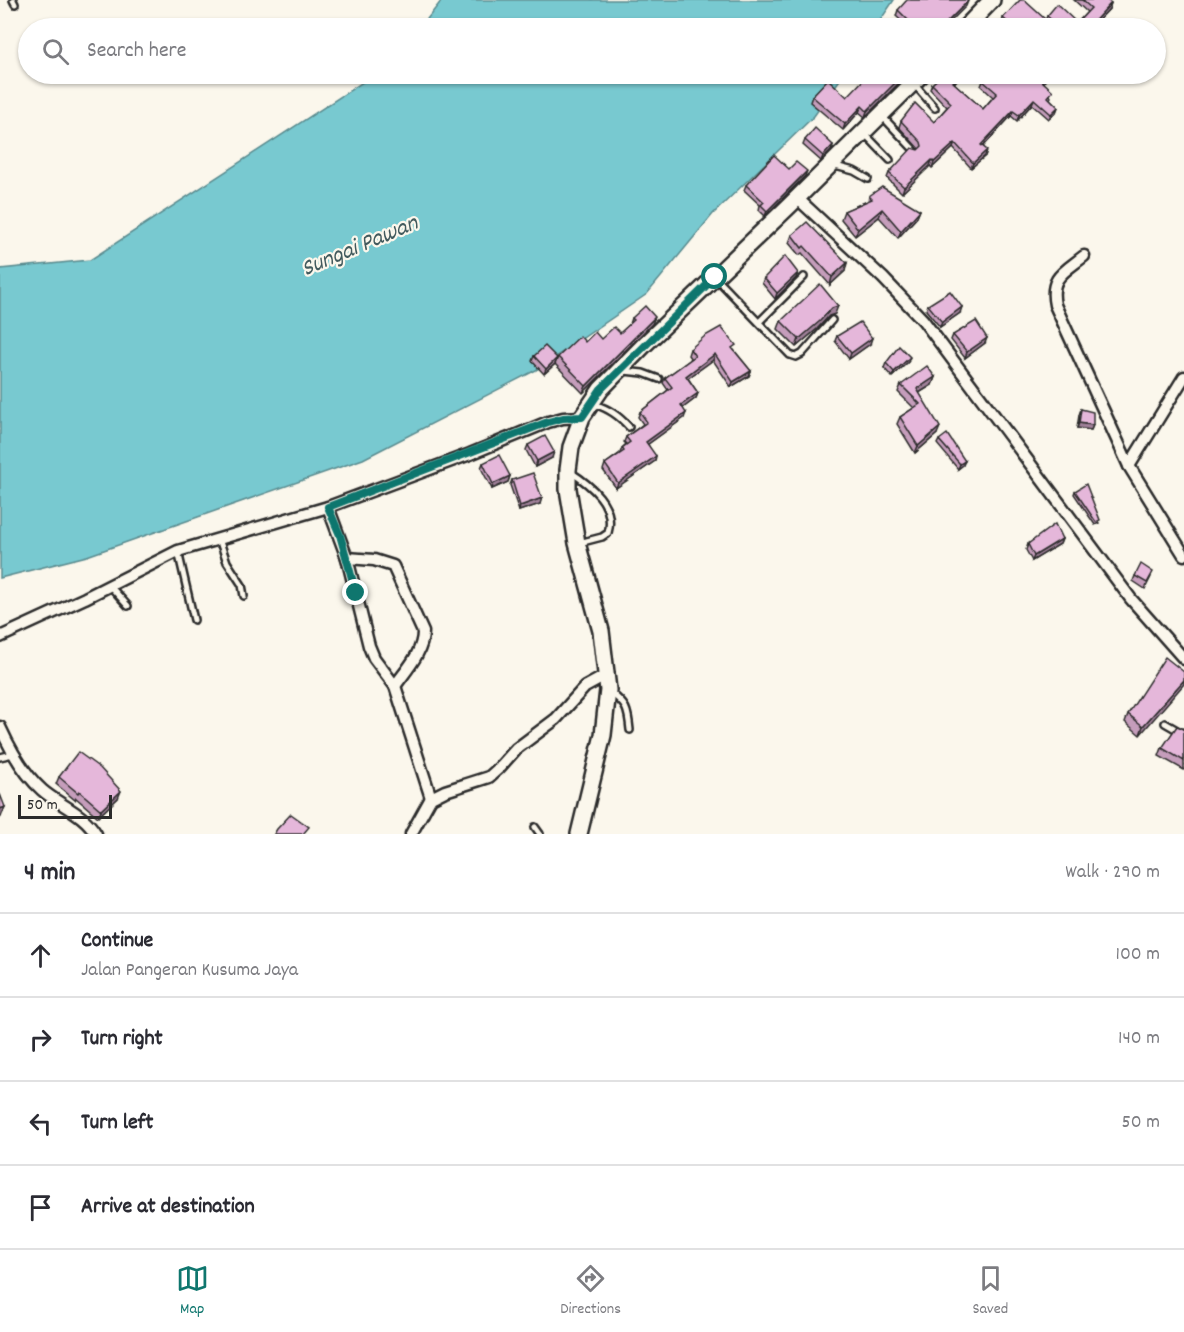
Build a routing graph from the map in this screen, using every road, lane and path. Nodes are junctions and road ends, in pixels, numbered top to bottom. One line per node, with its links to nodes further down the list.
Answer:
1 (992, 0): 2 (street)
2 (977, 16)
3 (911, 84): 6 (street)
4 (921, 84): 5 (lane)
5 (935, 108)
6 (880, 115): 7 (street); 8 (lane)
7 (863, 132): 9 (lane); 10 (street)
8 (915, 151)
9 (890, 160)
10 (830, 165): 11 (lane); 12 (street)
11 (868, 180)
12 (797, 198): 14 (street); 37 (street)
13 (1084, 256): 24 (street)
14 (715, 277): 17 (lane); 18 (street)
15 (804, 278): 17 (lane)
16 (832, 320): 17 (lane)
17 (759, 322)
18 (619, 370): 20 (lane); 21 (street)
19 (1184, 377): 24 (street)
20 (659, 379)
21 (590, 403): 22 (street); 23 (lane)
22 (582, 417): 25 (street); 26 (street)
23 (629, 427)
24 (1129, 466): 30 (street)
25 (568, 470): 28 (street); 28 (lane)
26 (328, 507): 27 (street); 31 (street)
27 (219, 539): 29 (street); 33 (lane)
28 (577, 543): 38 (street)
29 (178, 551): 32 (street); 35 (lane)
30 (1184, 555)
31 (347, 558): 39 (street); 39 (street)
32 (110, 586): 34 (lane); 36 (street)
33 (243, 596)
34 (128, 606)
35 (194, 620)
36 (0, 636)
37 (1184, 659)
38 (607, 682): 42 (lane); 46 (street); 51 (street)
39 (395, 686): 46 (street)
40 (1165, 723): 43 (lane)
41 (0, 727): 44 (street)
42 (630, 730)
43 (1184, 734)
44 (14, 753): 45 (lane); 48 (street)
45 (0, 757)
46 (431, 798): 49 (street)
47 (535, 827): 50 (lane)
48 (96, 834)
49 (411, 834)
50 (540, 834)
51 (579, 834)

